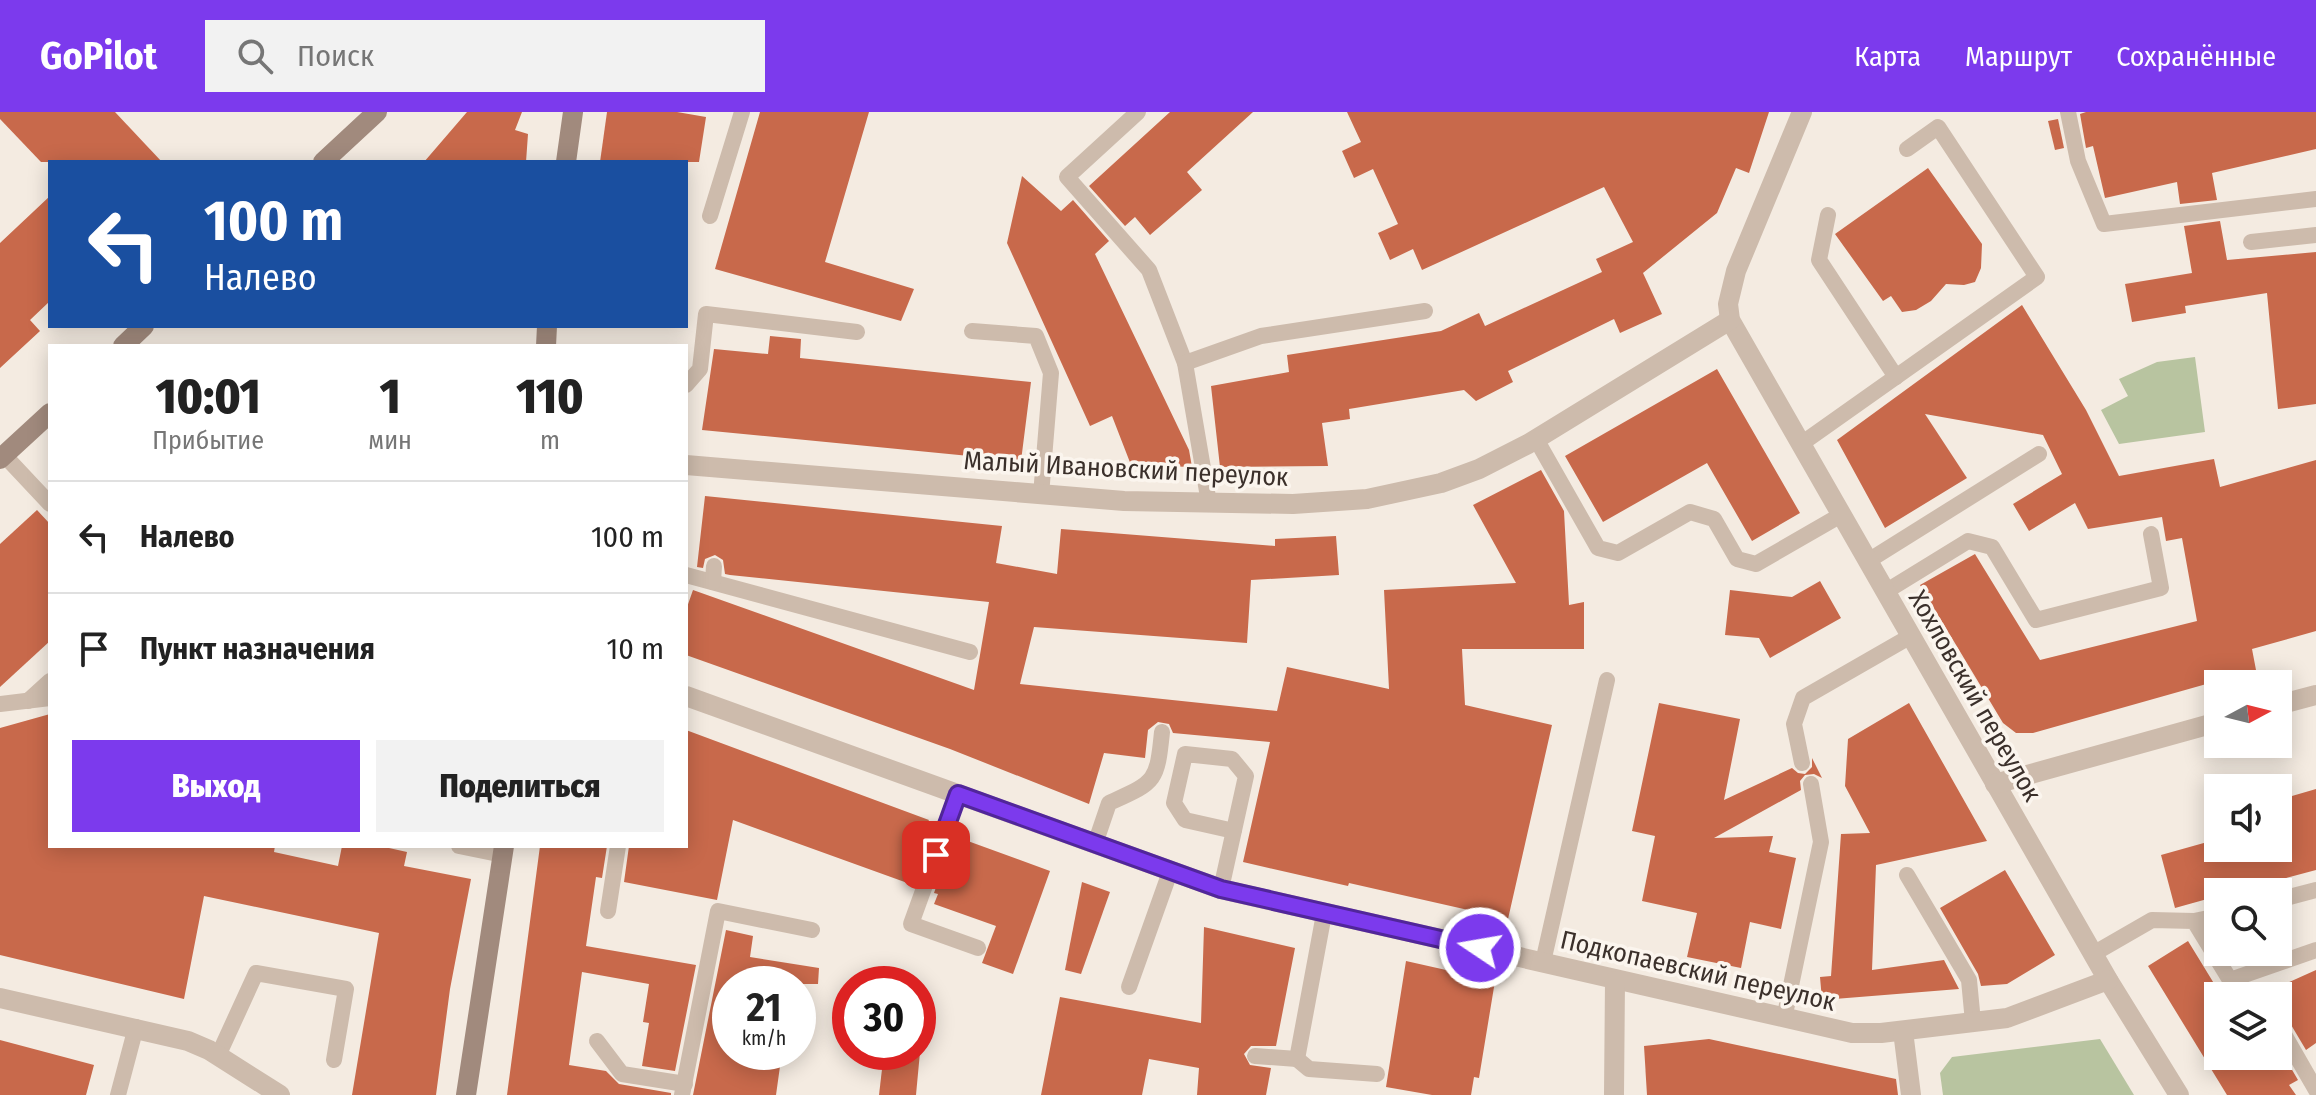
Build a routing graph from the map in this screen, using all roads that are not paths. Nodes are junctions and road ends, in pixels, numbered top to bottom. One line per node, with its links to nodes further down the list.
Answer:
1 (377, 112): 8 (street)
2 (573, 112): 9 (street)
3 (742, 112): 12 (lane)
4 (1138, 112): 21 (lane)
5 (1802, 112): 16 (street)
6 (2068, 112): 10 (lane)
7 (1907, 149): 22 (lane)
8 (325, 160)
9 (566, 160)
10 (2316, 199)
11 (1828, 215): 22 (lane)
12 (710, 216)
13 (2316, 235): 14 (lane)
14 (2251, 242)
15 (1425, 311): 21 (lane)
16 (1730, 320): 25 (street, Малый Ивановский переулок); 26 (street, Хохловский переулок)
17 (142, 328): 20 (street)
18 (972, 331): 30 (lane)
19 (857, 332): 23 (lane)
20 (125, 344)
21 (1185, 363): 32 (lane)
22 (1896, 377): 26 (lane)
23 (688, 383)
24 (48, 415): 28 (street)
25 (1536, 439): 32 (street, Малый Ивановский переулок); 33 (lane)
26 (1801, 444): 33 (street, Хохловский переулок)
27 (2039, 454): 35 (lane)
28 (2, 457): 31 (lane)
29 (688, 465): 30 (street, Малый Ивановский переулок)
30 (1041, 495): 32 (street, Малый Ивановский переулок)
31 (48, 502)
32 (1209, 503)
33 (1841, 515): 35 (street, Хохловский переулок)
34 (2151, 534): 37 (lane)
35 (1868, 561): 37 (street, Хохловский переулок)
36 (688, 575): 39 (lane)
37 (1885, 592): 38 (street, Хохловский переулок)
38 (1911, 636): 50 (lane); 52 (street, Хохловский переулок)
39 (970, 652)
40 (1607, 680): 72 (lane)
41 (48, 683): 46 (lane)
42 (2316, 695): 45 (street)
43 (688, 697): 53 (street, Подкопаевский переулок)
44 (48, 698): 46 (lane)
45 (2292, 701)
46 (26, 702): 47 (lane)
47 (0, 704)
48 (2204, 726): 52 (street)
49 (1162, 732): 55 (lane)
50 (1802, 763)
51 (1811, 784): 79 (lane)
52 (1995, 784): 71 (street, Хохловский переулок)
53 (958, 794): 55 (street, Подкопаевский переулок); 69 (lane)
54 (1234, 831): 54 (lane); 61 (lane)
55 (1095, 844): 59 (street, Подкопаевский переулок)
56 (482, 848): 58 (lane)
57 (618, 848): 64 (lane)
58 (504, 850): 94 (street)
59 (1170, 872): 61 (street, Подкопаевский переулок); 77 (lane)
60 (1907, 875): 80 (lane)
61 (1221, 889): 65 (street, Подкопаевский переулок)
62 (2316, 890): 63 (lane)
63 (2292, 896)
64 (608, 911)
65 (1324, 914): 72 (street, Подкопаевский переулок); 87 (lane)
66 (2204, 919): 67 (lane)
67 (2194, 921): 71 (lane); 74 (lane)
68 (812, 930): 90 (lane)
69 (978, 948)
70 (2316, 950): 74 (lane)
71 (2093, 954): 73 (street, Хохловский переулок)
72 (1543, 962): 75 (street, Подкопаевский переулок)
73 (2108, 980): 80 (street, Подкопаевский переулок); 97 (street, Хохловский переулок)
74 (2230, 980): 76 (lane)
75 (1615, 981): 79 (street, Подкопаевский переулок); 95 (street)
76 (2233, 982)
77 (1129, 987)
78 (0, 998): 81 (street)
79 (1784, 1019): 82 (street, Подкопаевский переулок)
80 (1973, 1022): 82 (street, Подкопаевский переулок)
81 (136, 1027): 85 (street); 92 (lane)
82 (1903, 1031): 96 (street)
83 (597, 1041): 90 (lane)
84 (2292, 1048): 91 (lane)
85 (218, 1056): 88 (lane); 93 (street)
86 (1255, 1056): 87 (lane)
87 (1297, 1059): 89 (lane)
88 (334, 1060)
89 (1377, 1074)
90 (684, 1089)
91 (2316, 1090)
92 (118, 1095)
93 (280, 1095)
94 (466, 1095)
95 (1614, 1095)
96 (1911, 1095)
97 (2179, 1095)

